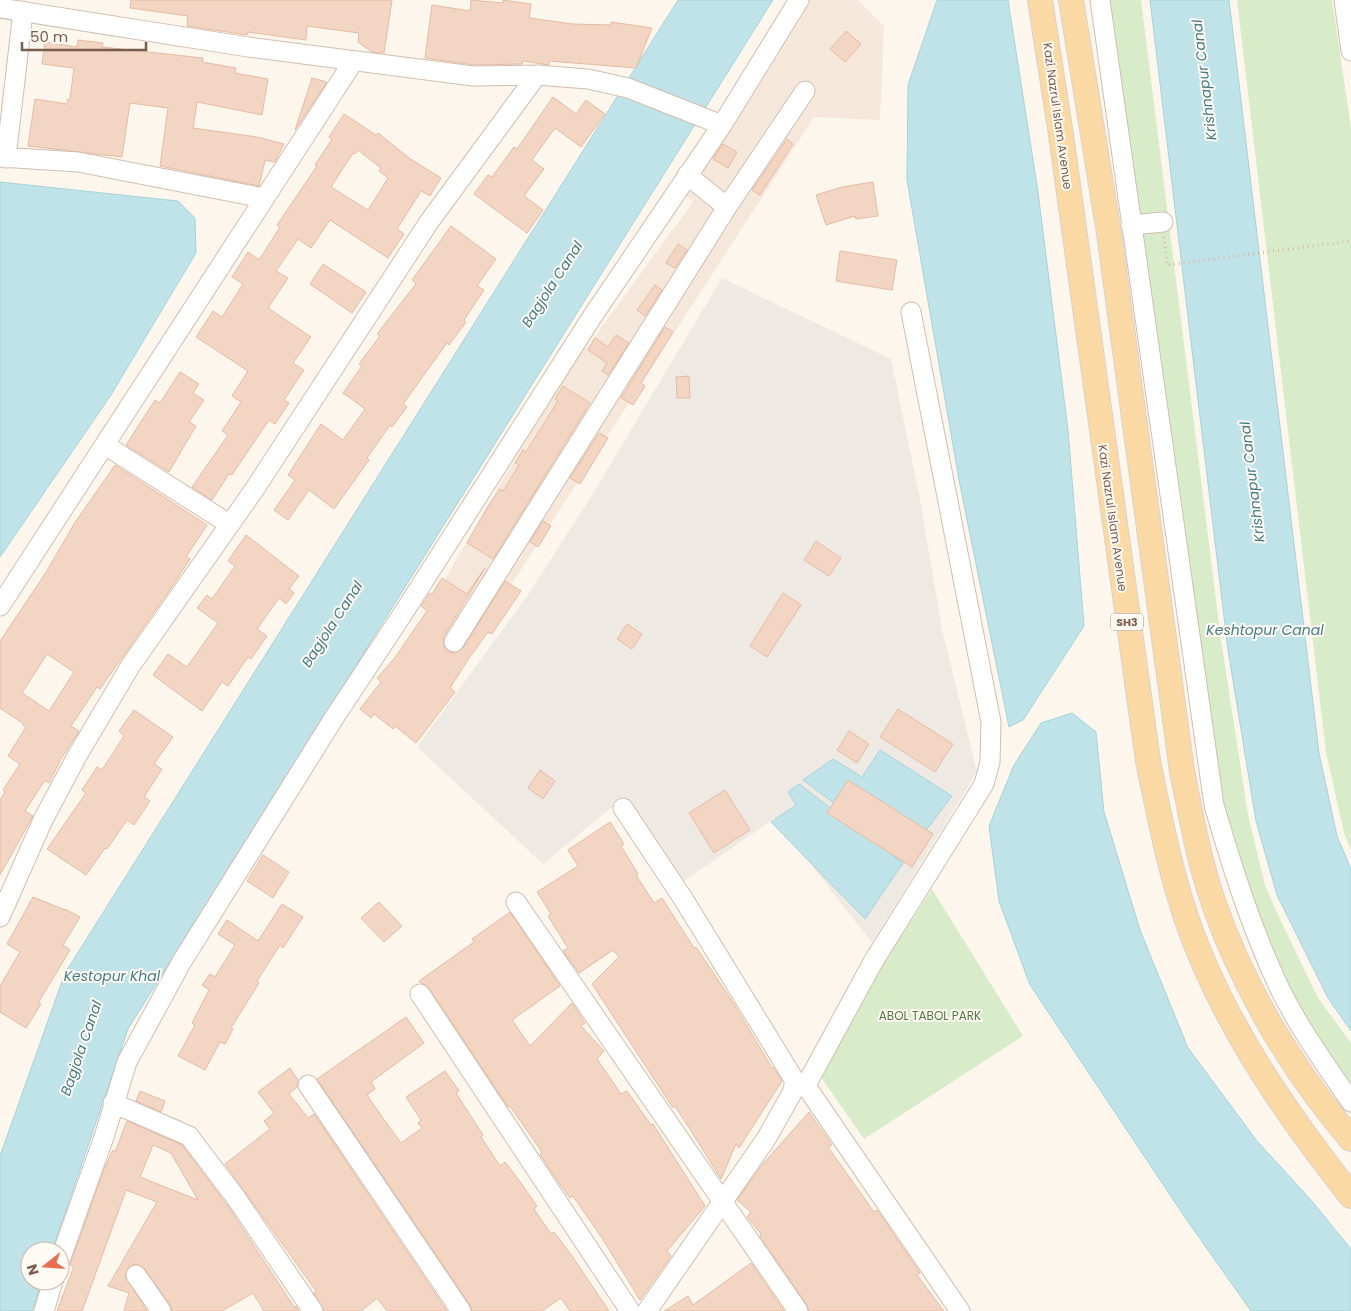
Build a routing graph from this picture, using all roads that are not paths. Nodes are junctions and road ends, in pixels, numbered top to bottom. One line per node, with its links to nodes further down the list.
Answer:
1 (799, 0): 12 (street)
2 (1040, 0): 33 (main road, Kazi Nazrul Islam Avenue / SH3)
3 (1071, 0): 32 (main road, SH3)
4 (1100, 0): 18 (street)
5 (1344, 0): 8 (street)
6 (0, 8): 7 (street)
7 (23, 11): 9 (street); 13 (street)
8 (1351, 51)
9 (353, 62): 10 (street); 15 (street)
10 (536, 75): 12 (street); 21 (street)
11 (805, 91): 16 (street)
12 (716, 124): 14 (street)
13 (3, 157): 15 (street)
14 (687, 176): 16 (street); 31 (street)
15 (264, 198): 20 (street)
16 (727, 207): 23 (street)
17 (1163, 222): 18 (street)
18 (1131, 225): 30 (street)
19 (911, 312): 28 (street)
20 (105, 445): 21 (street); 22 (street)
21 (229, 524): 26 (street)
22 (0, 606)
23 (454, 642)
24 (623, 808): 28 (street)
25 (516, 902): 34 (street)
26 (0, 917)
27 (420, 994): 42 (street)
28 (800, 1084): 34 (street); 45 (street)
29 (308, 1085): 41 (street)
30 (1351, 1102)
31 (113, 1103): 35 (street); 40 (street)
32 (1351, 1139)
33 (1351, 1196)
34 (722, 1200): 43 (street); 44 (street)
35 (67, 1241)
36 (136, 1275): 39 (street)
37 (50, 1291): 38 (street)
38 (44, 1311)
39 (161, 1311)
40 (314, 1311)
41 (460, 1311)
42 (630, 1311)
43 (647, 1311)
44 (798, 1311)
45 (960, 1311)

